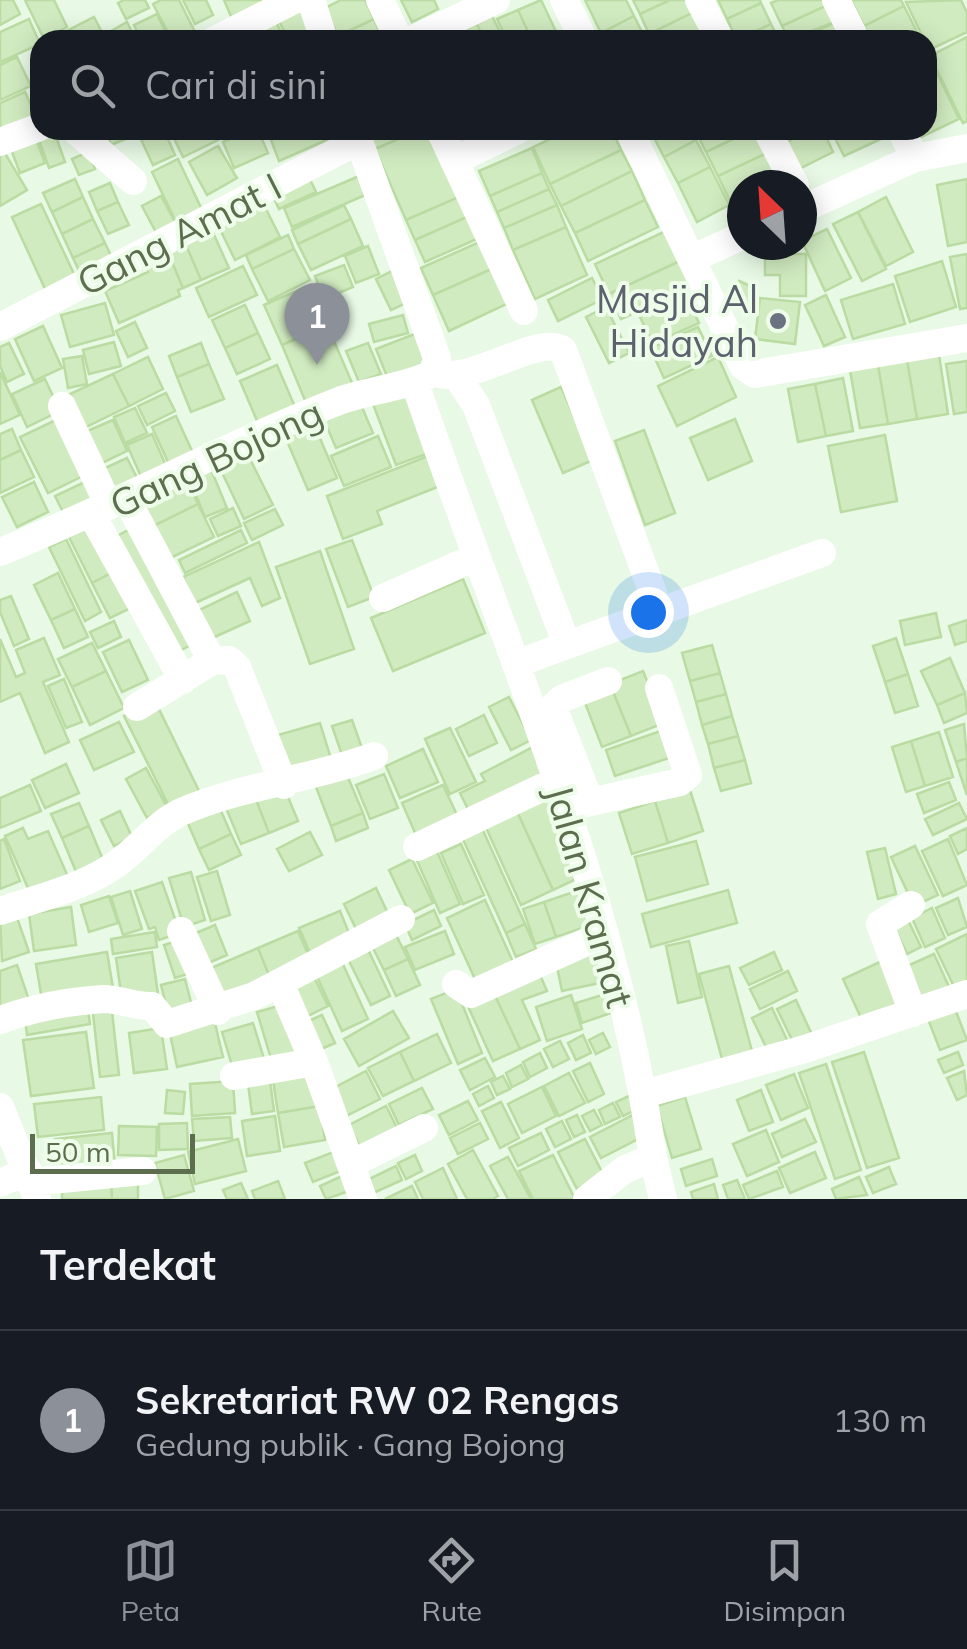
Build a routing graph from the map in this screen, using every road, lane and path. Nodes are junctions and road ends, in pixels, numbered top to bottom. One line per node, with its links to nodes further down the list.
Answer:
1 (294, 0): 8 (street)
2 (310, 0): 9 (street)
3 (380, 0): 10 (street)
4 (496, 0): 11 (street)
5 (564, 0): 12 (street)
6 (699, 0): 13 (street)
7 (836, 0): 14 (street)
8 (235, 30)
9 (320, 30)
10 (394, 30)
11 (433, 30)
12 (579, 30)
13 (715, 30)
14 (851, 30)
15 (30, 131): 24 (street)
16 (86, 140): 29 (street)
17 (349, 140): 34 (street, Gang Amat I)
18 (357, 140): 36 (street)
19 (445, 140): 27 (street)
20 (497, 140): 27 (street)
21 (634, 140): 32 (street)
22 (771, 140): 28 (street)
23 (906, 140): 26 (street)
24 (0, 142)
25 (967, 148): 26 (street)
26 (915, 158): 30 (street)
27 (454, 161): 33 (street)
28 (786, 170)
29 (133, 181)
30 (817, 194)
31 (727, 243): 32 (street)
32 (692, 258): 35 (street)
33 (524, 311)
34 (0, 327)
35 (967, 338)
36 (435, 378): 38 (street, Gang Bojong); 41 (street, Jalan Kramat); 43 (street, Gang Bojong); 44 (street)
37 (62, 406): 38 (street)
38 (109, 506): 39 (street, Gang Bojong); 45 (street); 47 (street)
39 (0, 552)
40 (822, 553): 43 (street)
41 (474, 558): 42 (street); 46 (street, Jalan Kramat)
42 (383, 598)
43 (660, 612): 44 (street)
44 (567, 645): 46 (street)
45 (212, 661): 47 (street); 53 (street)
46 (516, 664): 52 (street, Jalan Kramat)
47 (183, 680): 50 (street)
48 (608, 681): 54 (street)
49 (660, 688): 54 (street)
50 (137, 707)
51 (374, 756): 53 (street)
52 (558, 780): 54 (street, Jalan Kramat); 55 (street)
53 (284, 785): 57 (street)
54 (579, 805): 60 (street, Jalan Kramat)
55 (417, 846)
56 (911, 904): 65 (street)
57 (0, 911)
58 (401, 919): 61 (street)
59 (181, 931): 64 (street)
60 (604, 934): 62 (street); 69 (street, Jalan Kramat)
61 (280, 983): 64 (street); 67 (street)
62 (456, 984)
63 (967, 994): 65 (street)
64 (218, 1011): 66 (street)
65 (913, 1013): 69 (street)
66 (0, 1020)
67 (314, 1062): 68 (street); 73 (street)
68 (234, 1076)
69 (644, 1094): 72 (street, Jalan Kramat)
70 (0, 1107): 76 (street)
71 (424, 1128): 73 (street)
72 (653, 1157): 78 (street); 79 (street, Jalan Kramat)
73 (351, 1164): 77 (street)
74 (143, 1171): 76 (street)
75 (0, 1183): 76 (street)
76 (32, 1184)
77 (364, 1199)
78 (587, 1199)
79 (663, 1199)

